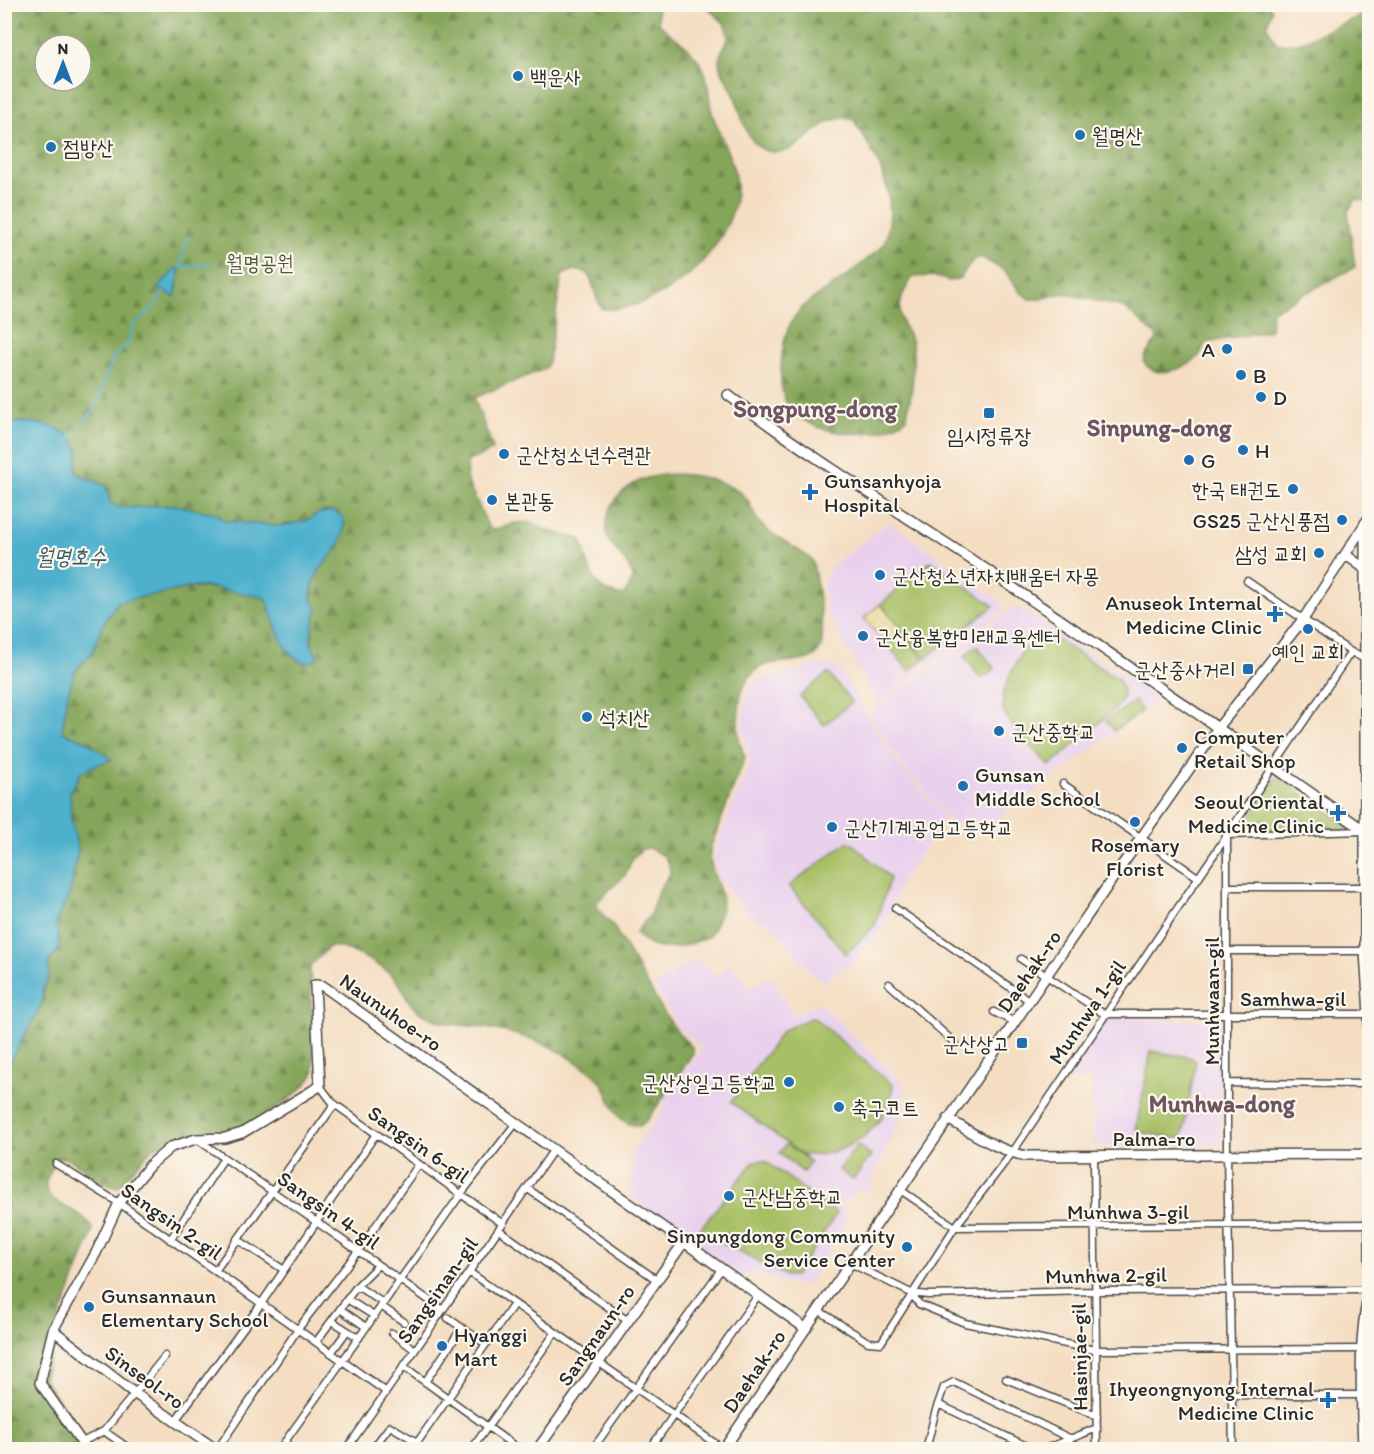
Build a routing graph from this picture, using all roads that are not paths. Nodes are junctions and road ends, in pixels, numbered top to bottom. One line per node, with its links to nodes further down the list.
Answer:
1 (728, 395): 11 (street)
2 (1368, 520): 3 (street, Daehak-ro); 4 (street)
3 (1341, 559): 4 (street); 6 (street, Daehak-ro)
4 (1365, 569): 7 (street)
5 (1248, 581): 6 (street)
6 (1304, 618): 8 (street); 11 (street, Daehak-ro)
7 (1367, 622): 9 (street)
8 (1351, 652): 9 (street); 12 (street, Munhwa 1-gil)
9 (1365, 659): 10 (street)
10 (1367, 725): 14 (street)
11 (1218, 728): 12 (street); 16 (street, Daehak-ro)
12 (1275, 768): 14 (street); 15 (street, Munhwa 1-gil)
13 (1063, 784): 16 (street)
14 (1367, 831): 15 (street); 19 (street)
15 (1227, 835): 17 (street, Munhwa 1-gil); 18 (street, Munhwaan-gil)
16 (1141, 838): 17 (street); 25 (street, Daehak-ro)
17 (1199, 878): 29 (street, Munhwa 1-gil)
18 (1227, 887): 19 (street); 22 (street, Munhwaan-gil)
19 (1365, 887): 21 (street)
20 (895, 908): 27 (street)
21 (1367, 922): 23 (street)
22 (1227, 951): 23 (street); 31 (street, Munhwaan-gil)
23 (1367, 951): 30 (street)
24 (1021, 958): 25 (street)
25 (1048, 976): 27 (street, Daehak-ro); 29 (street)
26 (889, 984): 33 (street)
27 (1030, 1000): 32 (street, Daehak-ro)
28 (994, 1012): 32 (street)
29 (1104, 1014): 31 (street, Samhwa-gil); 43 (street, Munhwa 1-gil)
30 (1369, 1014): 31 (street, Samhwa-gil); 35 (street)
31 (1226, 1015): 34 (street, Munhwaan-gil)
32 (1015, 1022): 38 (street, Daehak-ro)
33 (956, 1044)
34 (1228, 1083): 35 (street); 45 (street, Munhwaan-gil)
35 (1369, 1084): 44 (street)
36 (320, 1086): 37 (street, Sangsin 6-gil); 39 (street, Naunuhoe-ro); 41 (street)
37 (335, 1104): 40 (street, Sangsin 6-gil); 52 (street)
38 (948, 1119): 43 (street, Palma-ro); 51 (street, Daehak-ro)
39 (516, 1123): 42 (street, Naunuhoe-ro); 53 (street)
40 (376, 1134): 49 (street, Sangsin 6-gil); 55 (street)
41 (196, 1138): 47 (street, Sangsin 4-gil); 54 (street)
42 (554, 1149): 50 (street, Sangsinan-gil); 63 (street, Naunuhoe-ro)
43 (1011, 1154): 46 (street, Palma-ro); 58 (street, Munhwa 1-gil)
44 (1369, 1154): 45 (street, Palma-ro); 56 (street)
45 (1227, 1155): 46 (street, Palma-ro); 60 (street, Munhwaan-gil)
46 (1094, 1156): 59 (street, Hasinjae-gil)
47 (224, 1158): 52 (street, Sangsin 4-gil); 62 (street)
48 (56, 1164): 54 (street, Sangsin 2-gil)
49 (419, 1164): 53 (street, Sangsin 6-gil); 64 (street)
50 (528, 1189): 57 (street, Sangsinan-gil); 73 (street)
51 (899, 1189): 58 (street); 65 (street, Daehak-ro)
52 (272, 1191): 55 (street, Sangsin 4-gil); 61 (street)
53 (461, 1194): 57 (street, Sangsin 6-gil); 72 (street)
54 (119, 1203): 62 (street, Sangsin 2-gil); 96 (street)
55 (316, 1221): 64 (street, Sangsin 4-gil); 69 (street)
56 (1369, 1224): 60 (street, Munhwa 3-gil); 67 (street)
57 (501, 1227): 71 (street, Sangsinan-gil); 90 (street, Sangsin 6-gil)
58 (955, 1227): 59 (street, Munhwa 3-gil); 78 (street, Munhwa 1-gil)
59 (1094, 1227): 60 (street, Munhwa 3-gil); 75 (street, Hasinjae-gil)
60 (1229, 1227): 76 (street, Munhwaan-gil)
61 (237, 1239): 69 (street); 70 (street)
62 (170, 1240): 70 (street, Sangsin 2-gil)
63 (684, 1242): 68 (street, Naunuhoe-ro); 73 (street, Sangnaun-ro)
64 (358, 1251): 66 (street, Sangsin 4-gil); 95 (street)
65 (849, 1263): 78 (street, Munhwa 2-gil); 86 (street, Daehak-ro)
66 (378, 1265): 72 (street, Sangsin 4-gil); 74 (street)
67 (1370, 1266)
68 (722, 1267): 79 (street, Naunuhoe-ro); 114 (street)
69 (284, 1269): 81 (street)
70 (215, 1271): 81 (street, Sangsin 2-gil)
71 (469, 1272): 83 (street); 85 (street, Sangsinan-gil)
72 (399, 1280): 82 (street); 85 (street, Sangsin 4-gil)
73 (657, 1280): 90 (street, Sangnaun-ro)
74 (357, 1286): 80 (street); 82 (street)
75 (1094, 1291): 76 (street, Munhwa 2-gil); 78 (street, Munhwa 2-gil); 105 (street, Hasinjae-gil)
76 (1229, 1291): 77 (street, Munhwa 2-gil); 106 (street, Munhwaan-gil)
77 (1370, 1291): 103 (street)
78 (911, 1293): 86 (street, Munhwa 1-gil); 105 (street)
79 (759, 1294): 94 (street, Naunuhoe-ro); 121 (street)
80 (348, 1299): 84 (street); 87 (street)
81 (261, 1304): 95 (street, Sangsin 2-gil); 123 (street)
82 (382, 1304): 87 (street); 91 (street)
83 (514, 1304): 99 (street); 102 (street)
84 (340, 1309): 89 (street); 92 (street)
85 (443, 1310): 104 (street, Sangsinan-gil)
86 (818, 1310): 94 (street, Daehak-ro)
87 (374, 1316): 92 (street)
88 (448, 1318): 93 (street)
89 (332, 1321): 97 (street); 101 (street)
90 (628, 1321): 110 (street, Sangnaun-ro)
91 (404, 1322)
92 (366, 1327): 100 (street)
93 (462, 1328): 102 (street); 113 (street)
94 (805, 1328): 141 (street, Daehak-ro)
95 (298, 1329): 101 (street, Sangsin 2-gil); 131 (street)
96 (53, 1330): 116 (street, Sinseol-ro); 129 (street)
97 (347, 1331): 100 (street); 107 (street)
98 (392, 1333): 104 (street)
99 (555, 1333): 110 (street); 124 (street)
100 (359, 1338): 109 (street)
101 (316, 1342): 107 (street, Sangsin 2-gil)
102 (486, 1344): 119 (street)
103 (1367, 1349): 106 (street); 118 (street)
104 (415, 1350): 111 (street, Sangsinan-gil)
105 (1095, 1350): 106 (street); 122 (street, Hasinjae-gil)
106 (1230, 1351): 117 (street, Munhwaan-gil)
107 (331, 1353): 109 (street, Sangsin 2-gil)
108 (165, 1356): 116 (street)
109 (342, 1361): 115 (street, Sangsin 2-gil); 132 (street)
110 (599, 1362): 114 (street); 138 (street, Sangnaun-ro)
111 (403, 1366): 113 (street); 115 (street, Sangsinan-gil)
112 (1006, 1379): 122 (street)
113 (425, 1382): 119 (street)
114 (634, 1388): 121 (street); 139 (street)
115 (385, 1391): 133 (street, Sangsinan-gil)
116 (134, 1393): 123 (street, Sinseol-ro); 126 (street)
117 (1230, 1395): 118 (street); 146 (street, Munhwaan-gil)
118 (1366, 1395): 147 (street)
119 (447, 1398): 124 (street); 128 (street)
120 (938, 1404): 127 (street); 142 (street); 143 (street)
121 (674, 1415): 140 (street); 141 (street)
122 (1097, 1416): 125 (street, Hasinjae-gil)
123 (175, 1421): 131 (street, Sinseol-ro)
124 (487, 1426): 136 (street); 137 (street)
125 (1097, 1428): 127 (street); 145 (street, Hasinjae-gil)
126 (104, 1431): 129 (street); 130 (street)
127 (1071, 1439): 144 (street)
128 (417, 1442): 134 (street); 135 (street)
129 (84, 1446)
130 (131, 1449)
131 (217, 1449)
132 (279, 1449)
133 (346, 1449)
134 (385, 1449)
135 (412, 1449)
136 (471, 1449)
137 (520, 1449)
138 (537, 1449)
139 (592, 1449)
140 (649, 1449)
141 (723, 1449)
142 (926, 1449)
143 (1035, 1449)
144 (1043, 1449)
145 (1097, 1449)
146 (1233, 1449)
147 (1363, 1449)

